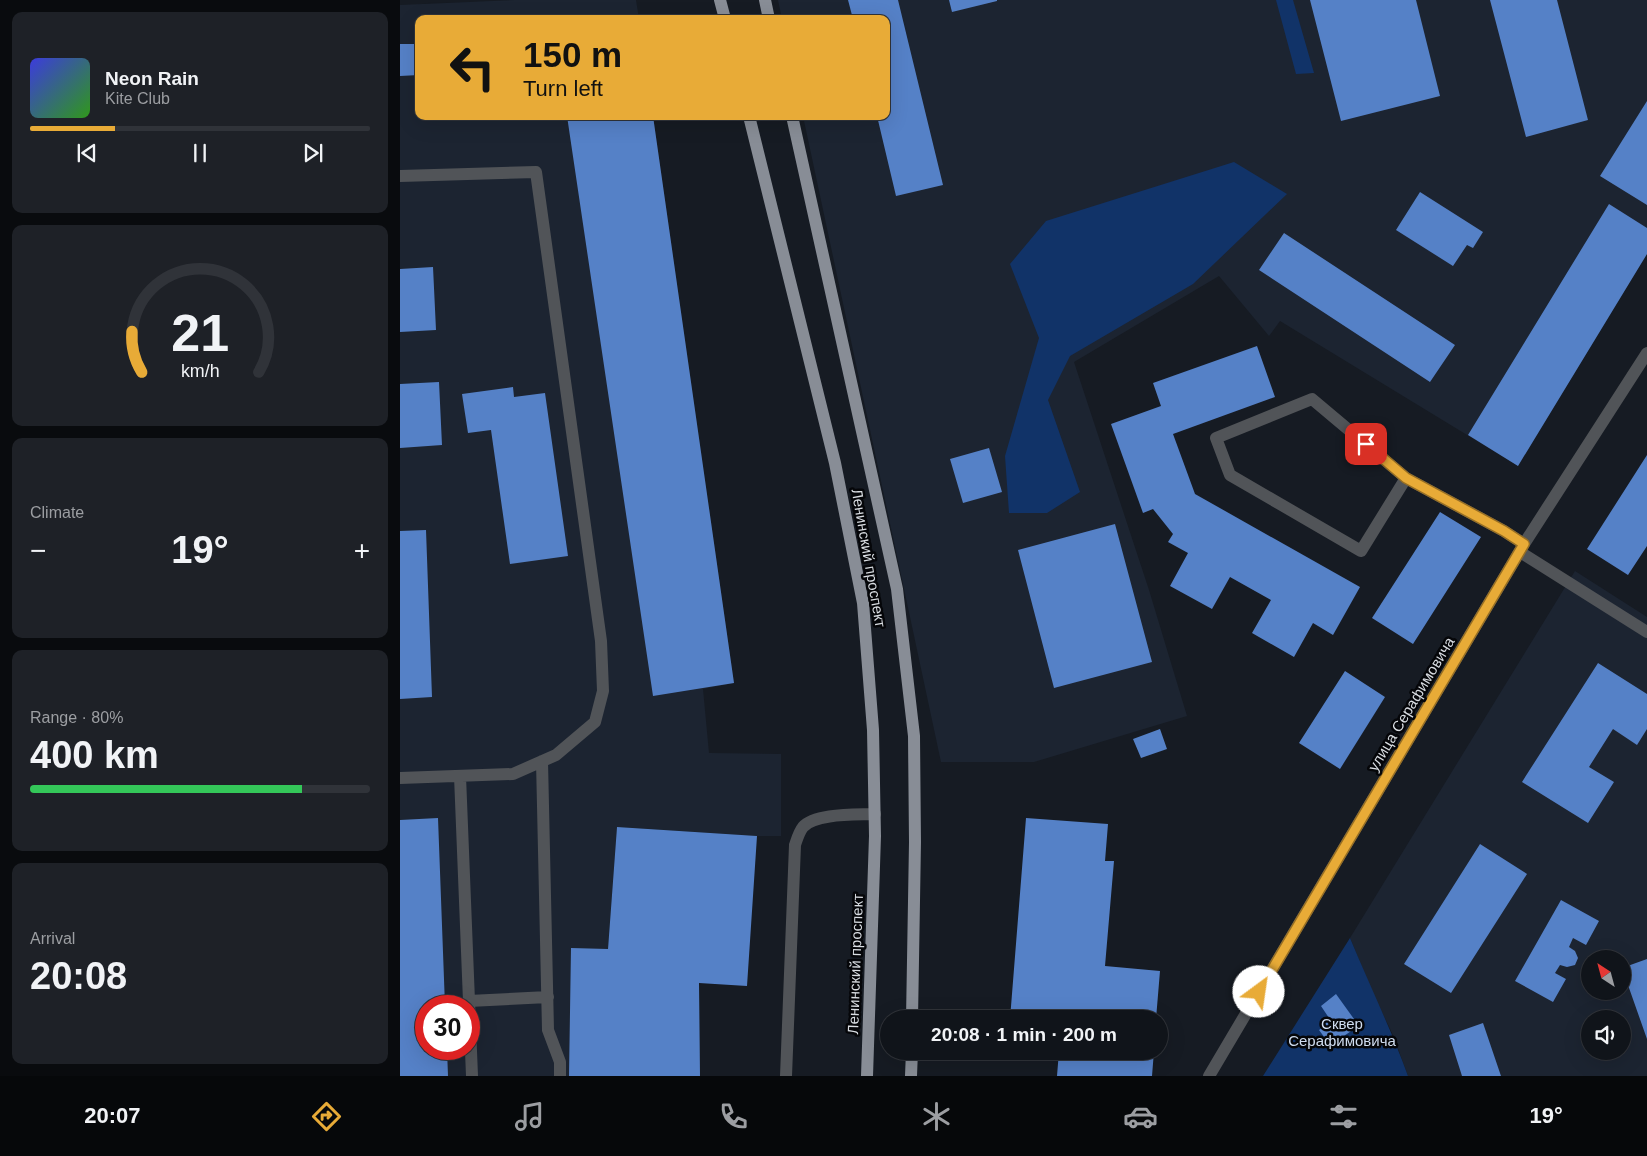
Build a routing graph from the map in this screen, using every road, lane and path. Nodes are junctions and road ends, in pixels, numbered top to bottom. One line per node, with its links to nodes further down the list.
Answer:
1 (720, 0): 3 (main road)
2 (765, 0): 4 (main road)
3 (724, 15)
4 (769, 15)
5 (750, 120): 15 (main road, Ленинский проспект)
6 (793, 120): 19 (main road, Ленинский проспект)
7 (400, 176): 12 (street)
8 (1647, 353): 10 (street, улица Серафимовича)
9 (1406, 478): 9 (street); 10 (street)
10 (1522, 548): 11 (street); 27 (street, улица Серафимовича)
11 (1647, 632)
12 (542, 761): 13 (street); 17 (street)
13 (460, 776): 14 (street); 16 (street)
14 (400, 778)
15 (875, 814): 24 (street); 25 (main road, Ленинский проспект)
16 (469, 995)
17 (548, 997): 18 (street); 23 (street)
18 (480, 1000)
19 (912, 1010)
20 (471, 1060): 22 (street)
21 (912, 1060): 26 (main road)
22 (472, 1076)
23 (560, 1076)
24 (786, 1076)
25 (867, 1076)
26 (911, 1076)
27 (1209, 1076)

